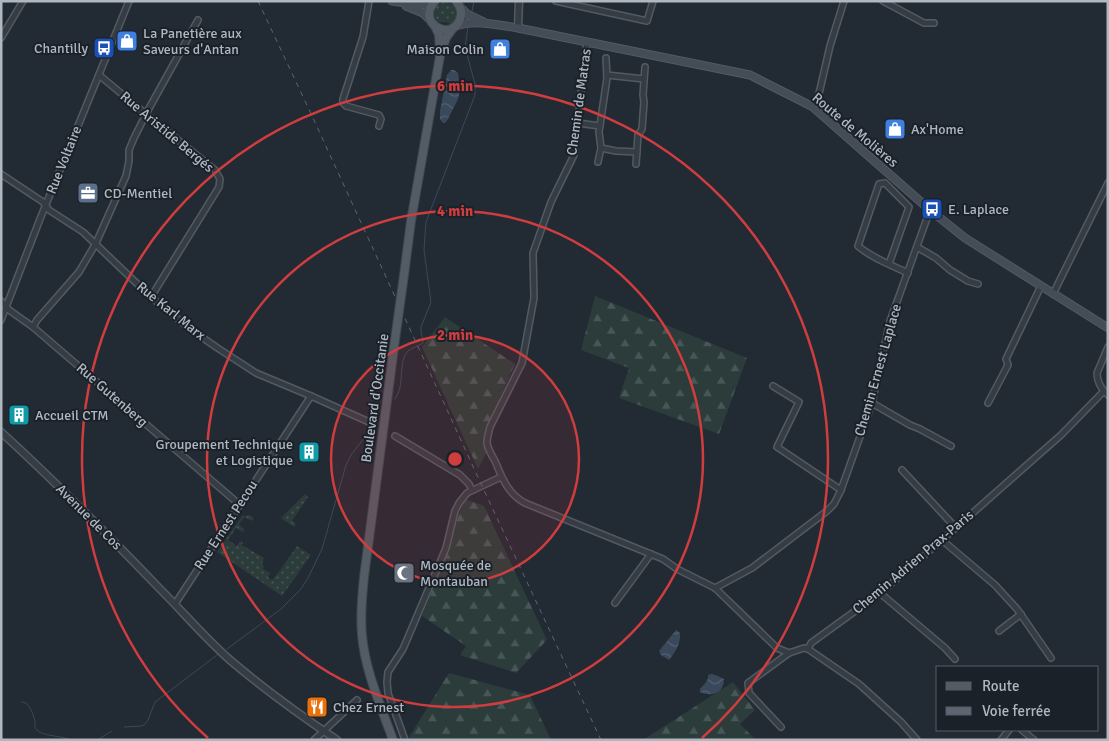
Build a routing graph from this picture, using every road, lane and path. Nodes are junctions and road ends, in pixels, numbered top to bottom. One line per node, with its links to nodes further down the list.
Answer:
1 (24, 1): 18 (street)
2 (129, 1): 23 (street, Rue Voltaire)
3 (370, 1): 29 (street)
4 (519, 1): 17 (street)
5 (556, 1): 6 (street)
6 (653, 1)
7 (844, 1): 26 (street)
8 (883, 1): 14 (street)
9 (396, 2): 10 (main road); 13 (main road)
10 (434, 2): 13 (main road)
11 (457, 3): 15 (main road, Route de Molières); 16 (main road, Boulevard d'Occitanie)
12 (198, 20): 27 (street)
13 (433, 23): 16 (main road); 20 (main road, Boulevard d'Occitanie)
14 (934, 23)
15 (490, 24): 16 (main road, Route de Molières); 17 (main road, Route de Molières)
16 (454, 27): 20 (main road, Boulevard d'Occitanie)
17 (518, 28): 19 (main road, Route de Molières)
18 (1, 38)
19 (587, 42): 26 (main road, Route de Molières); 28 (street, Chemin de Matras)
20 (440, 56): 86 (main road, Boulevard d'Occitanie, bridge)
21 (606, 58): 24 (street)
22 (645, 67): 25 (street)
23 (99, 75): 27 (street, Rue Aristide Bergés); 37 (street, Rue Voltaire)
24 (606, 75): 25 (street); 30 (street)
25 (644, 79): 32 (street)
26 (813, 107): 38 (main road, Route de Molières)
27 (146, 114): 39 (street); 46 (street, Rue Aristide Bergés)
28 (578, 124): 30 (street); 63 (street, Chemin de Matras)
29 (379, 126)
30 (600, 126): 31 (street)
31 (600, 148): 32 (street); 33 (street)
32 (637, 152): 34 (street)
33 (598, 162)
34 (636, 164)
35 (1, 174): 37 (street, Rue Karl Marx)
36 (1108, 183): 45 (street)
37 (46, 206): 39 (street, Rue Karl Marx); 48 (street, Rue Voltaire)
38 (930, 210): 40 (street, Chemin Ernest Laplace); 44 (main road, Route de Molières)
39 (96, 243): 46 (street, Rue Karl Marx); 50 (street)
40 (917, 248): 42 (street, Chemin Ernest Laplace); 43 (street)
41 (890, 264): 41 (street); 42 (street)
42 (908, 273): 57 (street, Chemin Ernest Laplace)
43 (978, 284)
44 (1041, 286): 45 (main road, Route de Molières); 56 (street)
45 (1053, 294): 51 (main road, Route de Molières)
46 (151, 298): 55 (street, Rue Karl Marx)
47 (1, 301): 48 (street, Rue Gutenberg)
48 (6, 306): 49 (street, Rue Voltaire); 50 (street, Rue Gutenberg)
49 (1, 320)
50 (33, 327): 66 (street, Rue Gutenberg)
51 (1108, 328)
52 (1108, 347): 54 (street)
53 (773, 386): 65 (street)
54 (1106, 393): 67 (street, Chemin Adrien Prax-Paris)
55 (311, 396): 58 (street, Rue Karl Marx); 66 (street, Rue Ernest Pecou)
56 (988, 403)
57 (872, 404): 61 (street); 65 (street, Chemin Ernest Laplace)
58 (369, 422)
59 (1, 432): 73 (street, Avenue de Cos)
60 (395, 436): 64 (street)
61 (951, 446)
62 (902, 470): 67 (street)
63 (502, 477): 64 (street); 69 (street, Chemin de Matras)
64 (472, 490): 87 (street)
65 (841, 490): 70 (street, Chemin Ernest Laplace)
66 (240, 505): 73 (street, Rue Ernest Pecou)
67 (956, 528): 68 (street, Chemin Adrien Prax-Paris)
68 (942, 540): 71 (street, Chemin Adrien Prax-Paris); 74 (street)
69 (651, 554): 70 (street, Chemin de Matras); 72 (street)
70 (715, 588): 77 (street)
71 (880, 593): 76 (street, Chemin Adrien Prax-Paris); 79 (street)
72 (615, 603)
73 (175, 604): 82 (street, Avenue de Cos)
74 (1021, 614): 75 (street); 78 (street)
75 (1000, 631)
76 (808, 649): 77 (street); 88 (street)
77 (789, 653): 81 (street)
78 (1051, 658)
79 (955, 659)
80 (357, 700): 82 (street)
81 (781, 727)
82 (324, 731): 84 (street); 85 (street, Avenue de Cos)
83 (1023, 731): 89 (street)
84 (314, 740)
85 (337, 740)
86 (393, 740)
87 (405, 740)
88 (917, 740)
89 (1034, 740)

